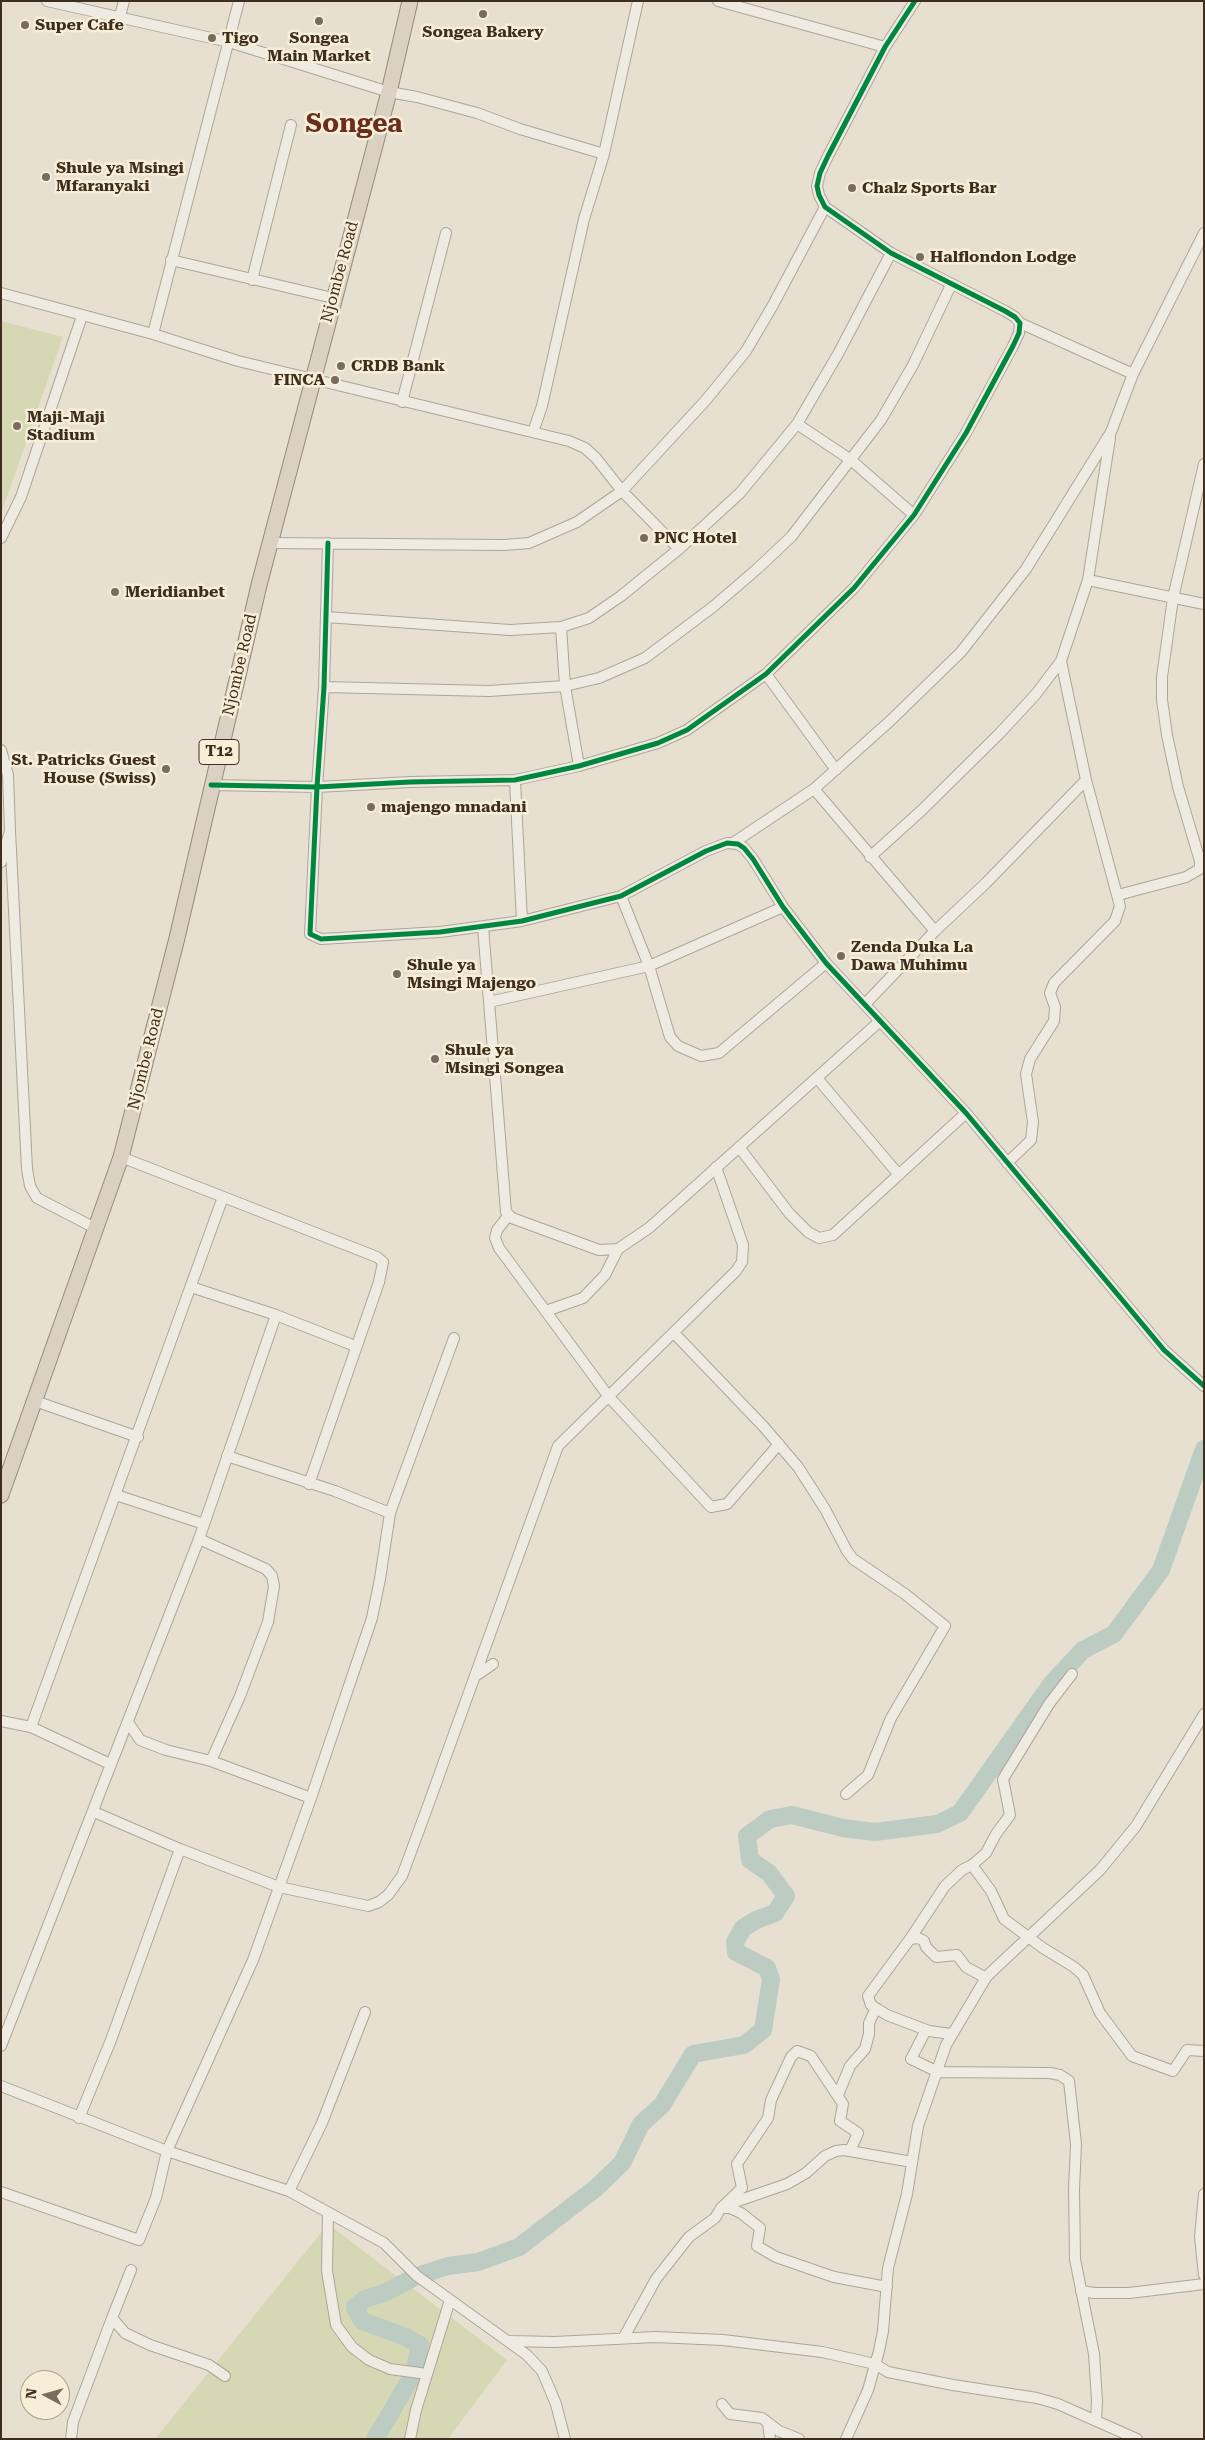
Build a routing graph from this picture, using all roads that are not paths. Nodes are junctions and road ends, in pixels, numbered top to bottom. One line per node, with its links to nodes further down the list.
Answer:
1 (47, 1): 8 (street)
2 (124, 1): 8 (street)
3 (240, 1): 9 (street)
4 (410, 1): 11 (highway, Njombe Road / T12)
5 (638, 1): 13 (street)
6 (718, 1): 10 (street)
7 (915, 1): 10 (street)
8 (120, 16): 9 (street)
9 (228, 42): 11 (street); 18 (street)
10 (885, 47): 14 (street)
11 (389, 92): 13 (street); 22 (highway, Njombe Road / T12)
12 (291, 125): 19 (street)
13 (604, 154): 30 (street)
14 (825, 207): 17 (street); 34 (street)
15 (446, 233): 28 (street)
16 (1203, 234): 26 (street)
17 (892, 253): 20 (street); 29 (street)
18 (171, 260): 19 (street); 25 (street)
19 (252, 280): 22 (street)
20 (951, 284): 24 (street); 32 (street)
21 (1, 293): 23 (street)
22 (333, 298): 27 (highway, Njombe Road / T12)
23 (82, 316): 25 (street); 36 (street)
24 (1020, 324): 26 (street); 35 (street)
25 (153, 334): 27 (street)
26 (1132, 374): 31 (street)
27 (312, 380): 28 (street); 37 (highway, Njombe Road / T12)
28 (402, 402): 30 (street)
29 (797, 424): 32 (street); 39 (street)
30 (532, 432): 34 (street)
31 (1111, 432): 40 (street); 51 (street)
32 (851, 460): 35 (street); 47 (street)
33 (1204, 464): 41 (street)
34 (622, 490): 38 (street); 39 (street)
35 (914, 515): 46 (street)
36 (1, 538)
37 (270, 543): 38 (street); 54 (highway, Njombe Road / T12)
38 (328, 543): 43 (street)
39 (679, 549): 44 (street)
40 (1088, 580): 41 (street); 45 (street)
41 (1173, 598): 42 (street); 61 (street)
42 (1204, 604)
43 (326, 616): 44 (street); 48 (street)
44 (562, 627): 47 (street)
45 (1061, 661): 53 (street); 59 (street)
46 (766, 674): 50 (street); 51 (street)
47 (565, 686): 48 (street); 50 (street)
48 (324, 687): 55 (street)
49 (1, 750): 57 (street)
50 (579, 766): 52 (street)
51 (836, 770): 56 (street)
52 (515, 780): 55 (street); 64 (street)
53 (1086, 780): 61 (street); 66 (street)
54 (211, 785): 55 (street); 75 (highway, Njombe Road / T12)
55 (317, 787): 65 (street)
56 (814, 789): 58 (street); 59 (street)
57 (10, 831): 60 (street); 81 (street)
58 (733, 843): 62 (street); 63 (street)
59 (870, 857): 66 (street)
60 (1, 862)
61 (1118, 895): 76 (street)
62 (621, 896): 64 (street); 68 (street)
63 (782, 908): 67 (street); 68 (street)
64 (522, 920): 65 (street)
65 (483, 926): 69 (street)
66 (935, 931): 70 (street)
67 (826, 963): 68 (street); 70 (street)
68 (649, 966): 69 (street)
69 (489, 1002): 80 (street)
70 (865, 1004): 71 (street)
71 (880, 1021): 72 (street); 73 (street)
72 (817, 1078): 74 (street); 78 (street)
73 (966, 1113): 76 (street); 78 (street)
74 (739, 1147): 77 (street); 78 (street)
75 (121, 1157): 79 (street); 81 (highway, Njombe Road / T12)
76 (1007, 1163): 89 (street)
77 (716, 1167): 82 (street); 86 (street)
78 (900, 1175)
79 (223, 1197): 83 (street); 88 (street)
80 (508, 1216): 82 (street); 84 (street)
81 (98, 1229): 91 (highway, Njombe Road / T12)
82 (618, 1249): 84 (street)
83 (191, 1287): 85 (street); 92 (street)
84 (546, 1311): 90 (street)
85 (276, 1315): 88 (street); 94 (street)
86 (674, 1333): 90 (street); 93 (street)
87 (454, 1338): 98 (street)
88 (355, 1346): 95 (street)
89 (1204, 1386)
90 (609, 1396): 93 (street); 103 (street)
91 (35, 1401): 92 (street); 96 (highway, Njombe Road / T12)
92 (138, 1437): 97 (street)
93 (779, 1444): 110 (street)
94 (227, 1456): 95 (street); 99 (street)
95 (310, 1484): 98 (street)
96 (1, 1495)
97 (116, 1495): 99 (street); 107 (street)
98 (390, 1513): 111 (street)
99 (204, 1524): 100 (street)
100 (199, 1539): 106 (street); 108 (street)
101 (493, 1664): 103 (street)
102 (1072, 1674): 114 (street)
103 (477, 1675): 115 (street)
104 (1204, 1714): 116 (street)
105 (1, 1721): 107 (street)
106 (128, 1722): 108 (street); 109 (street)
107 (31, 1726): 109 (street)
108 (211, 1761): 111 (street)
109 (110, 1764): 112 (street)
110 (846, 1794)
111 (311, 1798): 115 (street)
112 (94, 1812): 113 (street); 123 (street)
113 (180, 1849): 115 (street); 128 (street)
114 (972, 1865): 116 (street); 117 (street)
115 (280, 1887): 129 (street)
116 (1028, 1938): 118 (street); 124 (street)
117 (910, 1939): 118 (street); 119 (street)
118 (986, 1978): 122 (street)
119 (876, 2008): 121 (street); 127 (street)
120 (365, 2012): 132 (street)
121 (926, 2030): 122 (street); 125 (street)
122 (951, 2034): 125 (street)
123 (1, 2046)
124 (1204, 2051)
125 (938, 2072): 131 (street); 141 (street)
126 (1, 2086): 128 (street)
127 (838, 2096): 130 (street); 135 (street)
128 (80, 2118): 129 (street)
129 (167, 2151): 132 (street); 133 (street)
130 (850, 2151): 131 (street); 135 (street)
131 (912, 2162): 140 (street)
132 (289, 2191): 136 (street)
133 (1, 2192)
134 (1204, 2194): 138 (street)
135 (721, 2208): 140 (street); 144 (street)
136 (328, 2214): 142 (street); 147 (street)
137 (131, 2270): 143 (street)
138 (1204, 2275)
139 (1204, 2284): 141 (street)
140 (887, 2288): 146 (street)
141 (1081, 2291): 150 (street)
142 (450, 2300): 145 (street); 147 (street)
143 (112, 2318): 148 (street); 152 (street)
144 (624, 2337): 145 (street); 146 (street)
145 (508, 2341): 154 (street)
146 (875, 2364): 150 (street); 157 (street)
147 (427, 2374): 153 (street)
148 (225, 2376)
149 (722, 2404): 151 (street)
150 (1096, 2421): 158 (street)
151 (768, 2423): 155 (street); 156 (street)
152 (71, 2439)
153 (410, 2439)
154 (565, 2439)
155 (770, 2439)
156 (799, 2439)
157 (846, 2439)
158 (1138, 2439)

